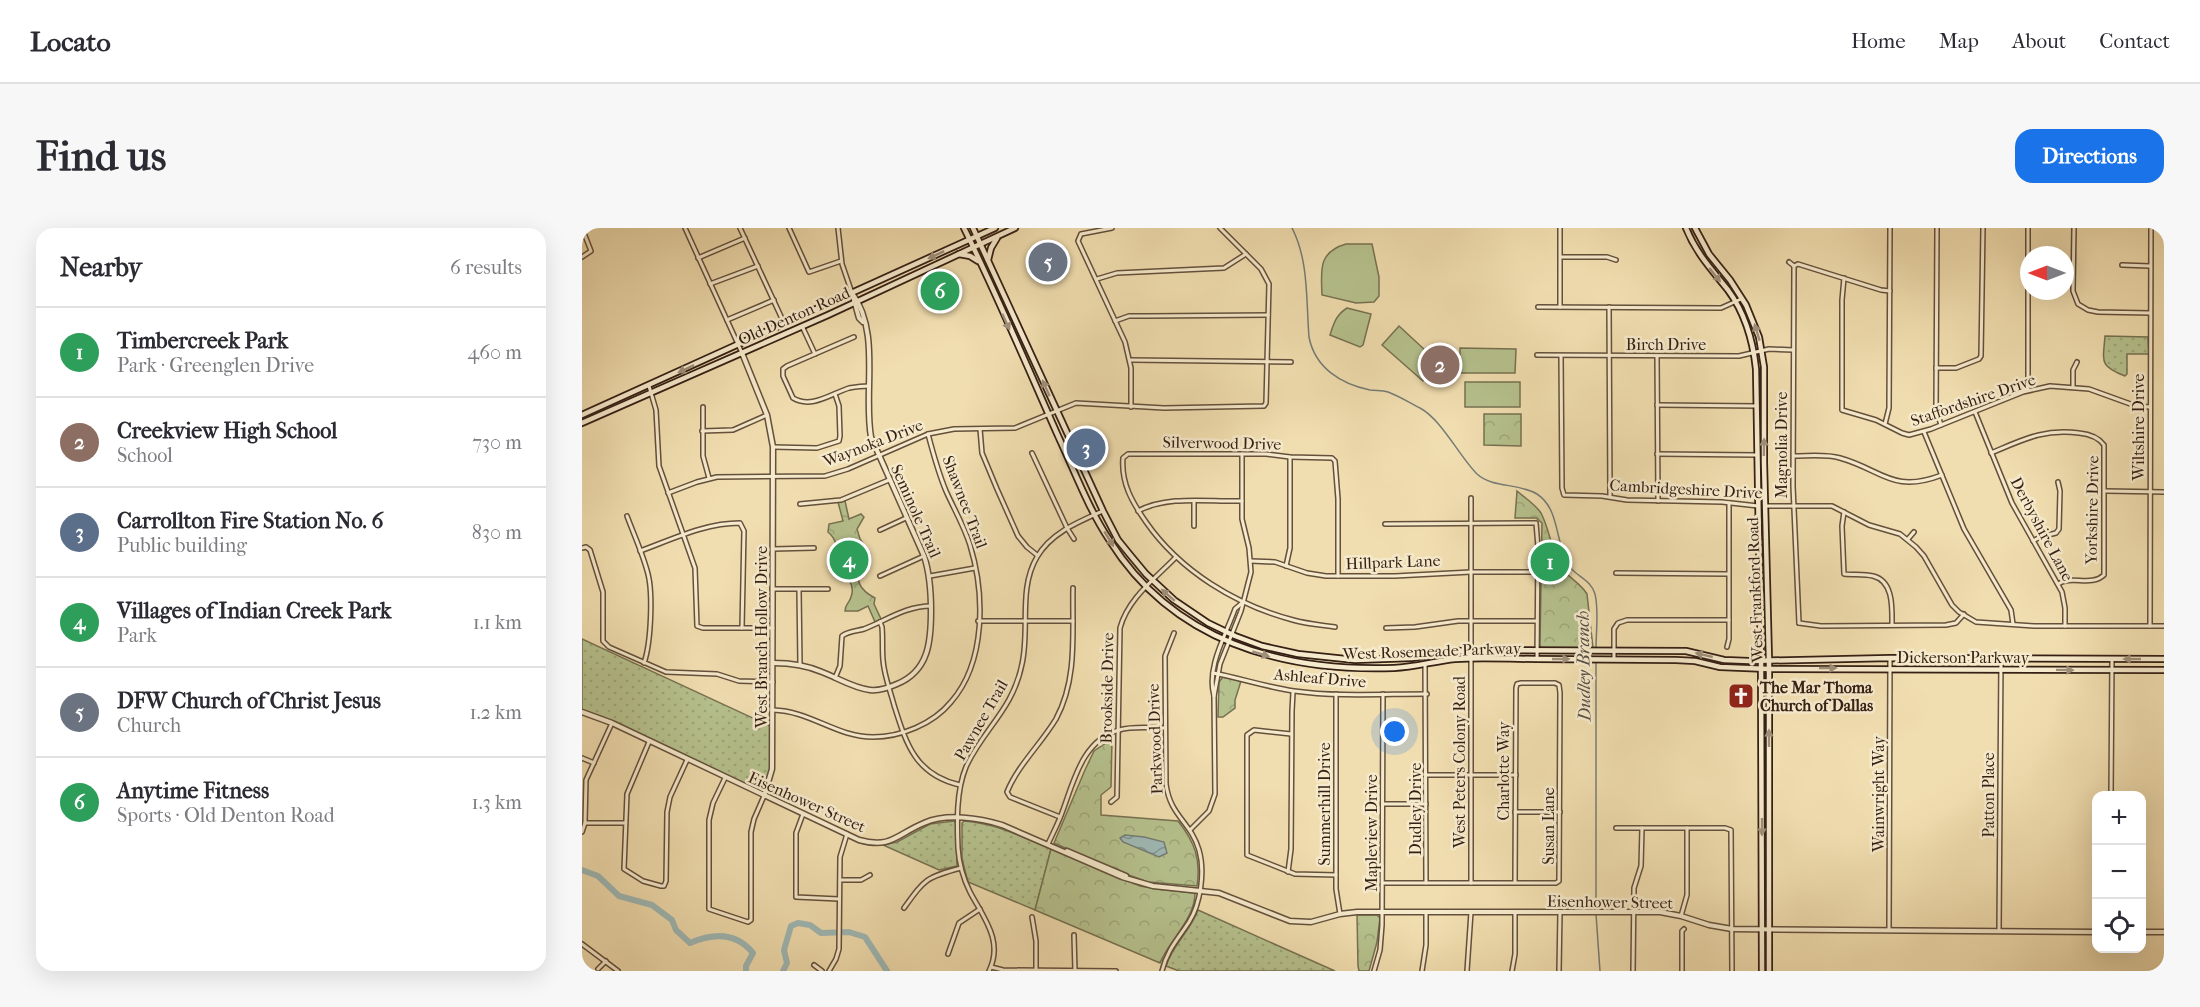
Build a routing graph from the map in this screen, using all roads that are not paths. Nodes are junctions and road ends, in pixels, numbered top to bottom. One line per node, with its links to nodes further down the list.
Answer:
1 (582, 228): 29 (street)
2 (684, 228): 31 (street)
3 (740, 228): 23 (street)
4 (789, 228): 34 (street)
5 (838, 228): 34 (street)
6 (964, 228): 24 (main road, West Rosemeade Parkway)
7 (973, 228): 21 (main road, West Rosemeade Parkway)
8 (994, 228): 21 (main road, Old Denton Road)
9 (1015, 228): 22 (main road, Old Denton Road)
10 (1112, 228): 42 (street)
11 (1220, 228): 28 (street)
12 (1560, 228): 30 (street)
13 (1686, 228): 50 (main road, West Frankford Road, one-way to 50)
14 (1695, 228): 46 (main road, West Frankford Road)
15 (1890, 228): 44 (street)
16 (1937, 228): 78 (street)
17 (1983, 228): 78 (street)
18 (2028, 228): 82 (street)
19 (2074, 228): 55 (street)
20 (2151, 228): 40 (street, Wiltshire Drive)
21 (976, 236): 24 (main road, Old Denton Road); 25 (main road, West Rosemeade Parkway)
22 (998, 236): 25 (main road, Old Denton Road); 32 (main road)
23 (745, 238): 31 (street); 38 (street)
24 (969, 240): 26 (main road, West Rosemeade Parkway); 45 (main road, Old Denton Road, one-way to 45)
25 (980, 244): 26 (main road, Old Denton Road); 32 (main road, West Rosemeade Parkway)
26 (973, 247): 27 (main road, Old Denton Road); 35 (main road, West Rosemeade Parkway)
27 (959, 254): 35 (main road); 48 (main road, Old Denton Road)
28 (1246, 254): 42 (street); 56 (street)
29 (582, 256)
30 (1560, 257): 33 (street); 53 (street)
31 (698, 258): 43 (street)
32 (988, 260): 49 (main road, West Rosemeade Parkway)
33 (1616, 260)
34 (842, 261): 45 (street)
35 (979, 262): 51 (main road, West Rosemeade Parkway)
36 (1789, 262): 39 (street)
37 (2122, 265): 40 (street)
38 (758, 266): 43 (street); 47 (street)
39 (1794, 266): 41 (street); 64 (street, Magnolia Drive)
40 (2150, 266): 55 (street, Wiltshire Drive)
41 (1844, 278): 44 (street); 96 (street, Staffordshire Drive)
42 (1097, 280): 58 (street)
43 (710, 284): 57 (street)
44 (1890, 291): 96 (street)
45 (852, 293): 48 (street, Seminole Trail); 59 (main road, Old Denton Road)
46 (1743, 298): 50 (street); 65 (main road, West Frankford Road, one-way to 46)
47 (774, 300): 57 (street); 59 (street)
48 (856, 302): 60 (main road, Old Denton Road); 80 (street, Seminole Trail)
49 (1007, 302): 51 (main road); 63 (main road, West Rosemeade Parkway)
50 (1735, 302): 54 (street); 67 (main road, West Frankford Road)
51 (999, 305): 69 (main road, West Rosemeade Parkway, one-way to 69)
52 (1538, 307): 53 (street)
53 (1560, 307): 54 (street)
54 (1609, 308): 72 (street)
55 (2150, 313): 88 (street, Wiltshire Drive)
56 (1268, 315): 58 (street); 75 (street)
57 (727, 320): 62 (street)
58 (1115, 321): 74 (street)
59 (784, 323): 62 (main road, Old Denton Road)
60 (802, 326): 66 (main road, Old Denton Road); 68 (street)
61 (854, 337): 68 (street)
62 (738, 344): 66 (street); 79 (main road, Old Denton Road, one-way to 79)
63 (1029, 350): 69 (main road); 90 (main road, West Rosemeade Parkway, one-way to 63)
64 (1793, 350): 65 (street, Birch Drive); 109 (street, Magnolia Drive)
65 (1762, 351): 67 (street, Birch Drive); 131 (main road, West Frankford Road, one-way to 65)
66 (742, 353): 83 (main road, Old Denton Road); 94 (street, West Branch Hollow Drive)
67 (1754, 353): 73 (street, Birch Drive); 87 (main road, West Frankford Road)
68 (814, 354): 84 (street)
69 (1021, 354): 92 (main road, West Rosemeade Parkway)
70 (1538, 355): 71 (street, Birch Drive)
71 (1562, 356): 72 (street, Birch Drive); 122 (street, Cambridgeshire Drive)
72 (1609, 356): 73 (street, Birch Drive); 122 (street)
73 (1657, 356): 85 (street)
74 (1130, 360): 75 (street); 86 (street)
75 (1267, 361): 76 (street); 86 (street, Waynoka Drive)
76 (1291, 362)
77 (2078, 362): 81 (street)
78 (1936, 368): 97 (street)
79 (649, 386): 83 (street); 93 (main road, Old Denton Road)
80 (869, 386): 84 (street); 108 (street, Seminole Trail)
81 (2073, 386): 82 (street, Staffordshire Drive); 88 (street, Staffordshire Drive)
82 (2028, 390): 91 (street, Staffordshire Drive)
83 (652, 394): 95 (main road, Old Denton Road); 121 (street)
84 (835, 394): 102 (street)
85 (1657, 405): 87 (street); 106 (street)
86 (1131, 406): 90 (street, Waynoka Drive)
87 (1757, 406): 107 (main road, West Frankford Road)
88 (2150, 406): 119 (street, Wiltshire Drive)
89 (704, 407): 99 (street)
90 (1056, 411): 92 (street, Waynoka Drive); 111 (main road, West Rosemeade Parkway)
91 (1975, 412): 97 (street, Staffordshire Drive); 104 (street, Derbyshire Lane)
92 (1049, 414): 98 (street, Waynoka Drive); 112 (main road, West Rosemeade Parkway)
93 (582, 415)
94 (767, 415): 99 (street); 102 (street, West Branch Hollow Drive)
95 (582, 423)
96 (1885, 424): 100 (street, Staffordshire Drive)
97 (1941, 425): 100 (street, Staffordshire Drive)
98 (980, 429): 101 (street, Waynoka Drive); 152 (street)
99 (702, 432): 115 (street)
100 (1924, 432): 113 (street)
101 (928, 434): 108 (street, Waynoka Drive); 157 (street, Shawnee Trail)
102 (773, 447): 114 (street, West Branch Hollow Drive)
103 (1032, 453): 141 (street)
104 (1992, 453): 118 (street, Yorkshire Drive); 147 (street, Derbyshire Lane)
105 (1242, 454): 110 (street, Silverwood Drive); 124 (street); 132 (street, Silverwood Drive)
106 (1658, 454): 107 (street); 125 (street)
107 (1757, 455): 130 (main road, West Frankford Road)
108 (878, 456): 114 (street, Waynoka Drive); 116 (street, Seminole Trail)
109 (1794, 456): 113 (street); 129 (street, Magnolia Drive)
110 (1290, 457): 156 (street); 164 (street, Silverwood Drive)
111 (1082, 466): 112 (main road); 133 (main road, West Rosemeade Parkway)
112 (1074, 470): 135 (main road, West Rosemeade Parkway)
113 (1942, 475): 183 (street)
114 (773, 477): 115 (street, Waynoka Drive); 150 (street, West Branch Hollow Drive)
115 (709, 478): 121 (street, Waynoka Drive)
116 (889, 480): 128 (street); 137 (street, Seminole Trail)
117 (2058, 482): 147 (street)
118 (2105, 491): 119 (street); 166 (street, Yorkshire Drive)
119 (2150, 491): 120 (street); 186 (street, Wiltshire Drive)
120 (2164, 492)
121 (668, 493): 144 (street)
122 (1610, 497): 125 (street, Cambridgeshire Drive)
123 (1471, 498): 138 (street, West Peters Colony Road)
124 (1242, 501): 126 (street); 155 (street)
125 (1658, 501): 127 (street, Cambridgeshire Drive)
126 (1194, 502): 132 (street); 140 (street)
127 (1729, 503): 130 (street, Cambridgeshire Drive); 161 (street)
128 (800, 504)
129 (1794, 505): 131 (street, Cambridgeshire Drive); 134 (street, Cambridgeshire Drive); 182 (street, Magnolia Drive)
130 (1757, 506): 131 (street, Cambridgeshire Drive); 207 (main road, West Frankford Road)
131 (1765, 506): 208 (main road, West Frankford Road)
132 (1138, 511): 154 (street)
133 (1103, 512): 135 (street, Pawnee Trail); 165 (main road, West Rosemeade Parkway)
134 (1844, 512): 145 (street, Cambridgeshire Drive); 184 (street)
135 (1095, 515): 141 (street, Pawnee Trail); 167 (main road, West Rosemeade Parkway, one-way to 167)
136 (627, 516): 151 (street)
137 (906, 518): 142 (street); 153 (street, Seminole Trail)
138 (1471, 522): 139 (street); 158 (street, West Peters Colony Road); 159 (street)
139 (1385, 524)
140 (1194, 526)
141 (1067, 528): 146 (street); 152 (street, Pawnee Trail)
142 (880, 530)
143 (1914, 532): 145 (street)
144 (683, 535): 151 (street); 189 (street); 189 (street)
145 (1908, 538): 174 (street)
146 (1074, 539)
147 (2033, 541): 166 (street, Derbyshire Lane)
148 (582, 548): 209 (street)
149 (814, 548): 150 (street)
150 (773, 549): 169 (street, West Branch Hollow Drive)
151 (640, 551): 209 (street)
152 (1038, 555): 177 (street, Pawnee Trail)
153 (924, 556): 162 (street); 163 (street, Seminole Trail)
154 (1176, 557): 165 (street, Brookside Drive); 172 (street)
155 (1251, 561): 156 (street, Hillpark Lane); 172 (street)
156 (1286, 566): 164 (street, Hillpark Lane)
157 (975, 568): 163 (street); 176 (street, Shawnee Trail)
158 (1471, 572): 159 (street, Hillpark Lane); 164 (street, Hillpark Lane); 179 (street, West Peters Colony Road)
159 (1538, 572): 180 (street)
160 (1616, 573): 161 (street)
161 (1728, 574): 175 (street)
162 (880, 576)
163 (930, 576): 173 (street, Seminole Trail)
164 (1338, 576)
165 (1153, 581): 167 (street, Brookside Drive); 194 (main road, West Rosemeade Parkway, one-way to 165)
166 (2058, 584): 185 (street, Derbyshire Lane)
167 (1147, 587): 195 (main road, West Rosemeade Parkway); 234 (street, Brookside Drive)
168 (1073, 588): 178 (street)
169 (773, 590): 170 (street); 190 (street, West Branch Hollow Drive)
170 (800, 590): 171 (street); 211 (street)
171 (828, 590)
172 (1243, 601): 188 (street); 194 (street)
173 (931, 606): 181 (street); 224 (street, Seminole Trail)
174 (1964, 614): 183 (street); 184 (street)
175 (1729, 620): 196 (street); 199 (street)
176 (978, 621): 177 (street); 235 (street, Shawnee Trail)
177 (1026, 621): 178 (street); 245 (street, Pawnee Trail)
178 (1073, 621): 254 (street)
179 (1471, 621): 180 (street); 191 (street); 197 (street, West Peters Colony Road)
180 (1538, 621): 198 (street)
181 (880, 622): 221 (street); 224 (street)
182 (1799, 623): 184 (street); 192 (street)
183 (2013, 624): 185 (street)
184 (1892, 625)
185 (2065, 626): 186 (street)
186 (2150, 626): 187 (street)
187 (2164, 626)
188 (1335, 627)
189 (742, 628): 190 (street)
190 (773, 628): 210 (street, West Branch Hollow Drive)
191 (1386, 628)
192 (1794, 628)
193 (1174, 633): 233 (street, Parkwood Drive)
194 (1229, 634): 195 (street); 197 (main road, West Rosemeade Parkway)
195 (1226, 642): 212 (main road, West Rosemeade Parkway, one-way to 212); 219 (street); 220 (street)
196 (1727, 647)
197 (1471, 651): 198 (main road, West Rosemeade Parkway); 202 (street, West Peters Colony Road)
198 (1537, 651): 199 (main road, West Rosemeade Parkway); 203 (street)
199 (1611, 651): 204 (street); 207 (main road, West Rosemeade Parkway, one-way to 199)
200 (1890, 658): 201 (main road, Dickerson Parkway); 208 (main road, Dickerson Parkway); 213 (street, Wainwright Way)
201 (2001, 658): 205 (main road, Dickerson Parkway); 216 (street, Patton Place)
202 (1471, 659): 203 (main road, West Rosemeade Parkway); 212 (main road, West Rosemeade Parkway); 242 (street, West Peters Colony Road)
203 (1537, 659): 204 (main road, West Rosemeade Parkway, one-way to 204)
204 (1612, 659): 214 (main road, West Rosemeade Parkway)
205 (2112, 659): 206 (main road, Dickerson Parkway, one-way to 205); 217 (street)
206 (2164, 659)
207 (1761, 660): 208 (main road, West Rosemeade Parkway); 214 (main road, West Frankford Road)
208 (1769, 660): 215 (main road, West Frankford Road)
209 (644, 663): 222 (street)
210 (773, 663): 211 (street); 222 (street, West Branch Hollow Drive)
211 (800, 664): 221 (street)
212 (1425, 664): 228 (street, Dudley Drive)
213 (1890, 668): 215 (main road, Dickerson Parkway, one-way to 213); 216 (main road, Dickerson Parkway); 291 (street, Wainwright Way)
214 (1761, 669): 215 (main road, Dickerson Parkway); 289 (main road, West Frankford Road, one-way to 289)
215 (1769, 669): 290 (main road, West Frankford Road, one-way to 215)
216 (2001, 669): 217 (main road, Dickerson Parkway, one-way to 217); 292 (street, Patton Place)
217 (2112, 669): 218 (main road, Dickerson Parkway); 246 (street)
218 (2164, 670)
219 (1213, 673): 220 (street, Ashleaf Drive); 229 (street)
220 (1218, 674): 225 (street, Ashleaf Drive); 229 (street)
221 (835, 678): 224 (street)
222 (773, 682): 230 (street, West Branch Hollow Drive)
223 (1540, 683): 243 (street, Charlotte Way); 252 (street, Susan Lane)
224 (889, 687): 235 (street)
225 (1293, 691): 226 (street, Ashleaf Drive); 236 (street)
226 (1336, 694): 227 (street, Ashleaf Drive); 268 (street, Summerhill Drive)
227 (1383, 694): 228 (street, Ashleaf Drive); 249 (street, Mapleview Drive)
228 (1427, 694): 241 (street, Dudley Drive)
229 (1214, 696): 261 (street)
230 (773, 710): 235 (street, Shawnee Trail); 247 (street, West Branch Hollow Drive)
231 (582, 712): 232 (street, Eisenhower Street)
232 (612, 723): 237 (street, Eisenhower Street); 240 (street)
233 (1165, 728): 234 (street); 261 (street, Parkwood Drive)
234 (1118, 730): 248 (street, Brookside Drive); 254 (street)
235 (902, 732): 245 (street)
236 (1291, 734): 266 (street); 266 (street)
237 (649, 742): 239 (street, Eisenhower Street); 257 (street)
238 (582, 758): 240 (street)
239 (687, 760): 244 (street, Eisenhower Street); 257 (street)
240 (594, 763): 256 (street)
241 (1427, 775): 242 (street); 250 (street, Dudley Drive)
242 (1471, 775): 243 (street); 272 (street, West Peters Colony Road)
243 (1516, 775): 251 (street, Charlotte Way)
244 (725, 778): 247 (street, Eisenhower Street); 247 (street, West Branch Hollow Drive)
245 (961, 785): 255 (street, Pawnee Trail)
246 (2111, 791)
247 (764, 796): 253 (street, Eisenhower Street)
248 (1111, 802)
249 (1383, 804): 250 (street); 270 (street, Mapleview Drive)
250 (1426, 804): 271 (street, Dudley Drive)
251 (1515, 812): 252 (street); 273 (street, Charlotte Way)
252 (1560, 813): 273 (street, Susan Lane)
253 (803, 814): 263 (street, Eisenhower Street); 275 (street)
254 (1060, 817): 264 (street)
255 (959, 818): 263 (street, Eisenhower Street); 264 (street, Eisenhower Street); 265 (street, Pawnee Trail)
256 (585, 823): 257 (street); 262 (street)
257 (625, 824)
258 (1616, 828): 259 (street)
259 (1642, 828): 260 (street); 283 (street)
260 (1687, 828): 285 (street); 288 (street)
261 (1190, 830): 274 (street, Parkwood Drive)
262 (582, 832)
263 (847, 834): 269 (street)
264 (1048, 844): 274 (street, Eisenhower Street)
265 (961, 868): 276 (street); 277 (street, Pawnee Trail)
266 (1288, 872): 268 (street)
267 (870, 874): 269 (street)
268 (1336, 875): 284 (street, Summerhill Drive)
269 (840, 880): 275 (street)
270 (1383, 883): 271 (street, Susan Lane); 278 (street, Mapleview Drive)
271 (1426, 883): 272 (street, Susan Lane)
272 (1471, 883): 273 (street, Susan Lane)
273 (1515, 883)
274 (1199, 890): 284 (street, Eisenhower Street); 309 (street, Parkwood Drive)
275 (839, 899): 305 (street)
276 (904, 908)
277 (980, 909): 298 (street); 302 (street, Pawnee Trail)
278 (1383, 912): 279 (street, Eisenhower Street); 284 (street, Eisenhower Street); 310 (street, Mapleview Drive)
279 (1426, 912): 280 (street, Eisenhower Street); 311 (street)
280 (1471, 912): 281 (street, Eisenhower Street); 312 (street)
281 (1515, 912): 282 (street, Eisenhower Street); 313 (street)
282 (1560, 912): 283 (street, Eisenhower Street); 314 (street)
283 (1633, 912): 285 (street, Eisenhower Street); 315 (street)
284 (1341, 914)
285 (1681, 916): 288 (street, Eisenhower Street)
286 (1032, 917): 306 (street)
287 (1684, 929): 316 (street)
288 (1732, 929): 289 (street, Eisenhower Street); 317 (street)
289 (1761, 930): 290 (street, Eisenhower Street); 318 (main road, West Frankford Road)
290 (1769, 930): 291 (street, Eisenhower Street); 319 (main road, West Frankford Road)
291 (1889, 930): 292 (street, Eisenhower Street)
292 (1999, 931): 293 (street, Eisenhower Street)
293 (2092, 932)
294 (2146, 932): 295 (street)
295 (2164, 932)
296 (1074, 935): 307 (street)
297 (582, 944): 299 (street)
298 (948, 954)
299 (606, 961): 301 (street); 303 (street)
300 (814, 965): 304 (street)
301 (598, 969)
302 (990, 969): 306 (street)
303 (618, 971)
304 (822, 971)
305 (829, 971)
306 (1036, 971): 307 (street)
307 (1075, 971): 308 (street)
308 (1116, 971)
309 (1162, 971)
310 (1374, 971)
311 (1422, 971)
312 (1467, 971)
313 (1512, 971)
314 (1559, 971)
315 (1633, 971)
316 (1682, 971)
317 (1732, 971)
318 (1762, 971)
319 (1769, 971)

